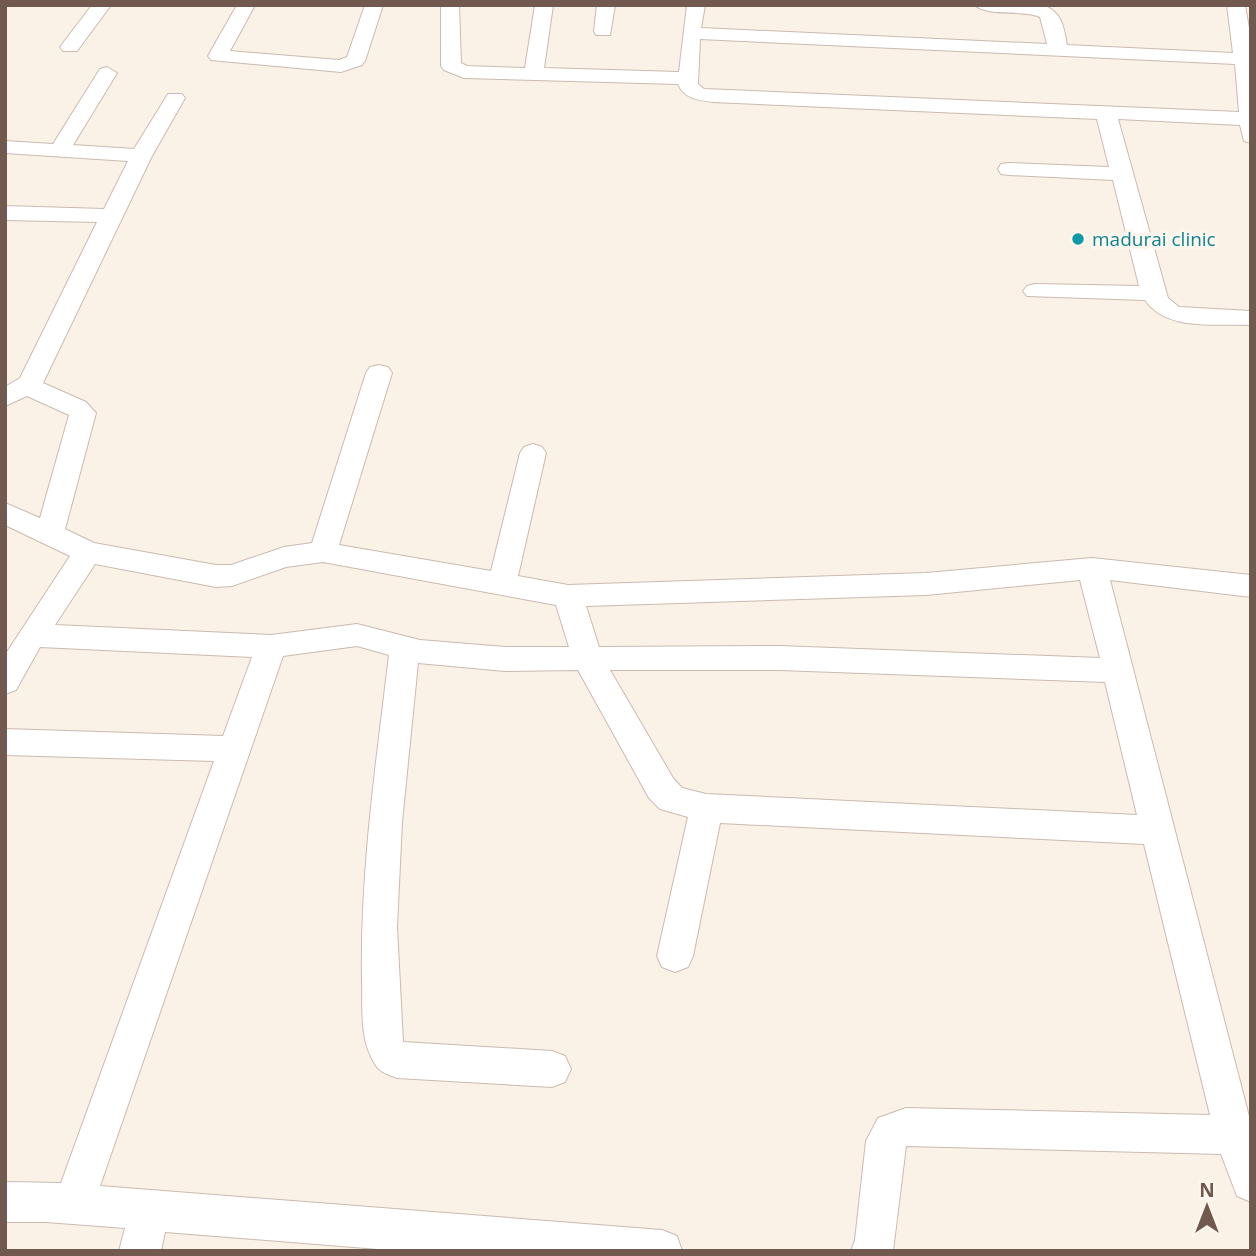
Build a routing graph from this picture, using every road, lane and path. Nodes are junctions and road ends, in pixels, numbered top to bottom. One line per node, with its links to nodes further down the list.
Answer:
1 (102, 5): 12 (street)
2 (246, 5): 3 (street)
3 (374, 5)
4 (450, 5): 15 (street)
5 (544, 5): 15 (street)
6 (606, 5): 10 (street)
7 (696, 5): 11 (street)
8 (984, 5): 13 (street)
9 (1236, 5): 14 (street)
10 (603, 31)
11 (691, 33): 13 (street); 17 (street)
12 (71, 47)
13 (1058, 51): 14 (street)
14 (1244, 59): 20 (street)
15 (534, 73): 17 (street)
16 (107, 74): 22 (street)
17 (688, 78): 19 (street)
18 (174, 98): 23 (street)
19 (1106, 113): 20 (street); 25 (street)
20 (1250, 128)
21 (5, 148): 22 (street)
22 (60, 150): 23 (street)
23 (141, 156): 27 (street)
24 (1009, 169): 25 (street)
25 (1122, 174): 29 (street)
26 (5, 213): 27 (street)
27 (112, 216): 32 (street)
28 (1035, 292): 29 (street)
29 (1153, 293): 30 (street)
30 (1251, 318)
31 (379, 373): 38 (street)
32 (30, 383): 33 (street); 36 (street)
33 (5, 398)
34 (533, 453): 40 (street)
35 (5, 513): 36 (street)
36 (49, 535): 37 (street)
37 (88, 552): 38 (street); 43 (street)
38 (323, 552): 40 (street)
39 (1092, 568): 41 (street); 42 (street); 47 (street)
40 (502, 584): 42 (street)
41 (1251, 586)
42 (568, 596): 46 (street)
43 (32, 635): 44 (street); 48 (street)
44 (271, 646): 45 (street); 50 (street)
45 (405, 647): 46 (street); 54 (street)
46 (588, 660): 47 (street); 51 (street)
47 (1118, 671): 52 (street)
48 (5, 682)
49 (5, 741): 50 (street)
50 (234, 749): 58 (street)
51 (706, 808): 52 (street); 53 (street)
52 (1158, 830): 55 (street)
53 (675, 956)
54 (552, 1069)
55 (1234, 1135): 56 (street); 63 (street)
56 (1251, 1182)
57 (5, 1202): 58 (street)
58 (74, 1204): 59 (street)
59 (150, 1210): 60 (street); 61 (street)
60 (459, 1243): 62 (street)
61 (140, 1251)
62 (662, 1251)
63 (872, 1251)

